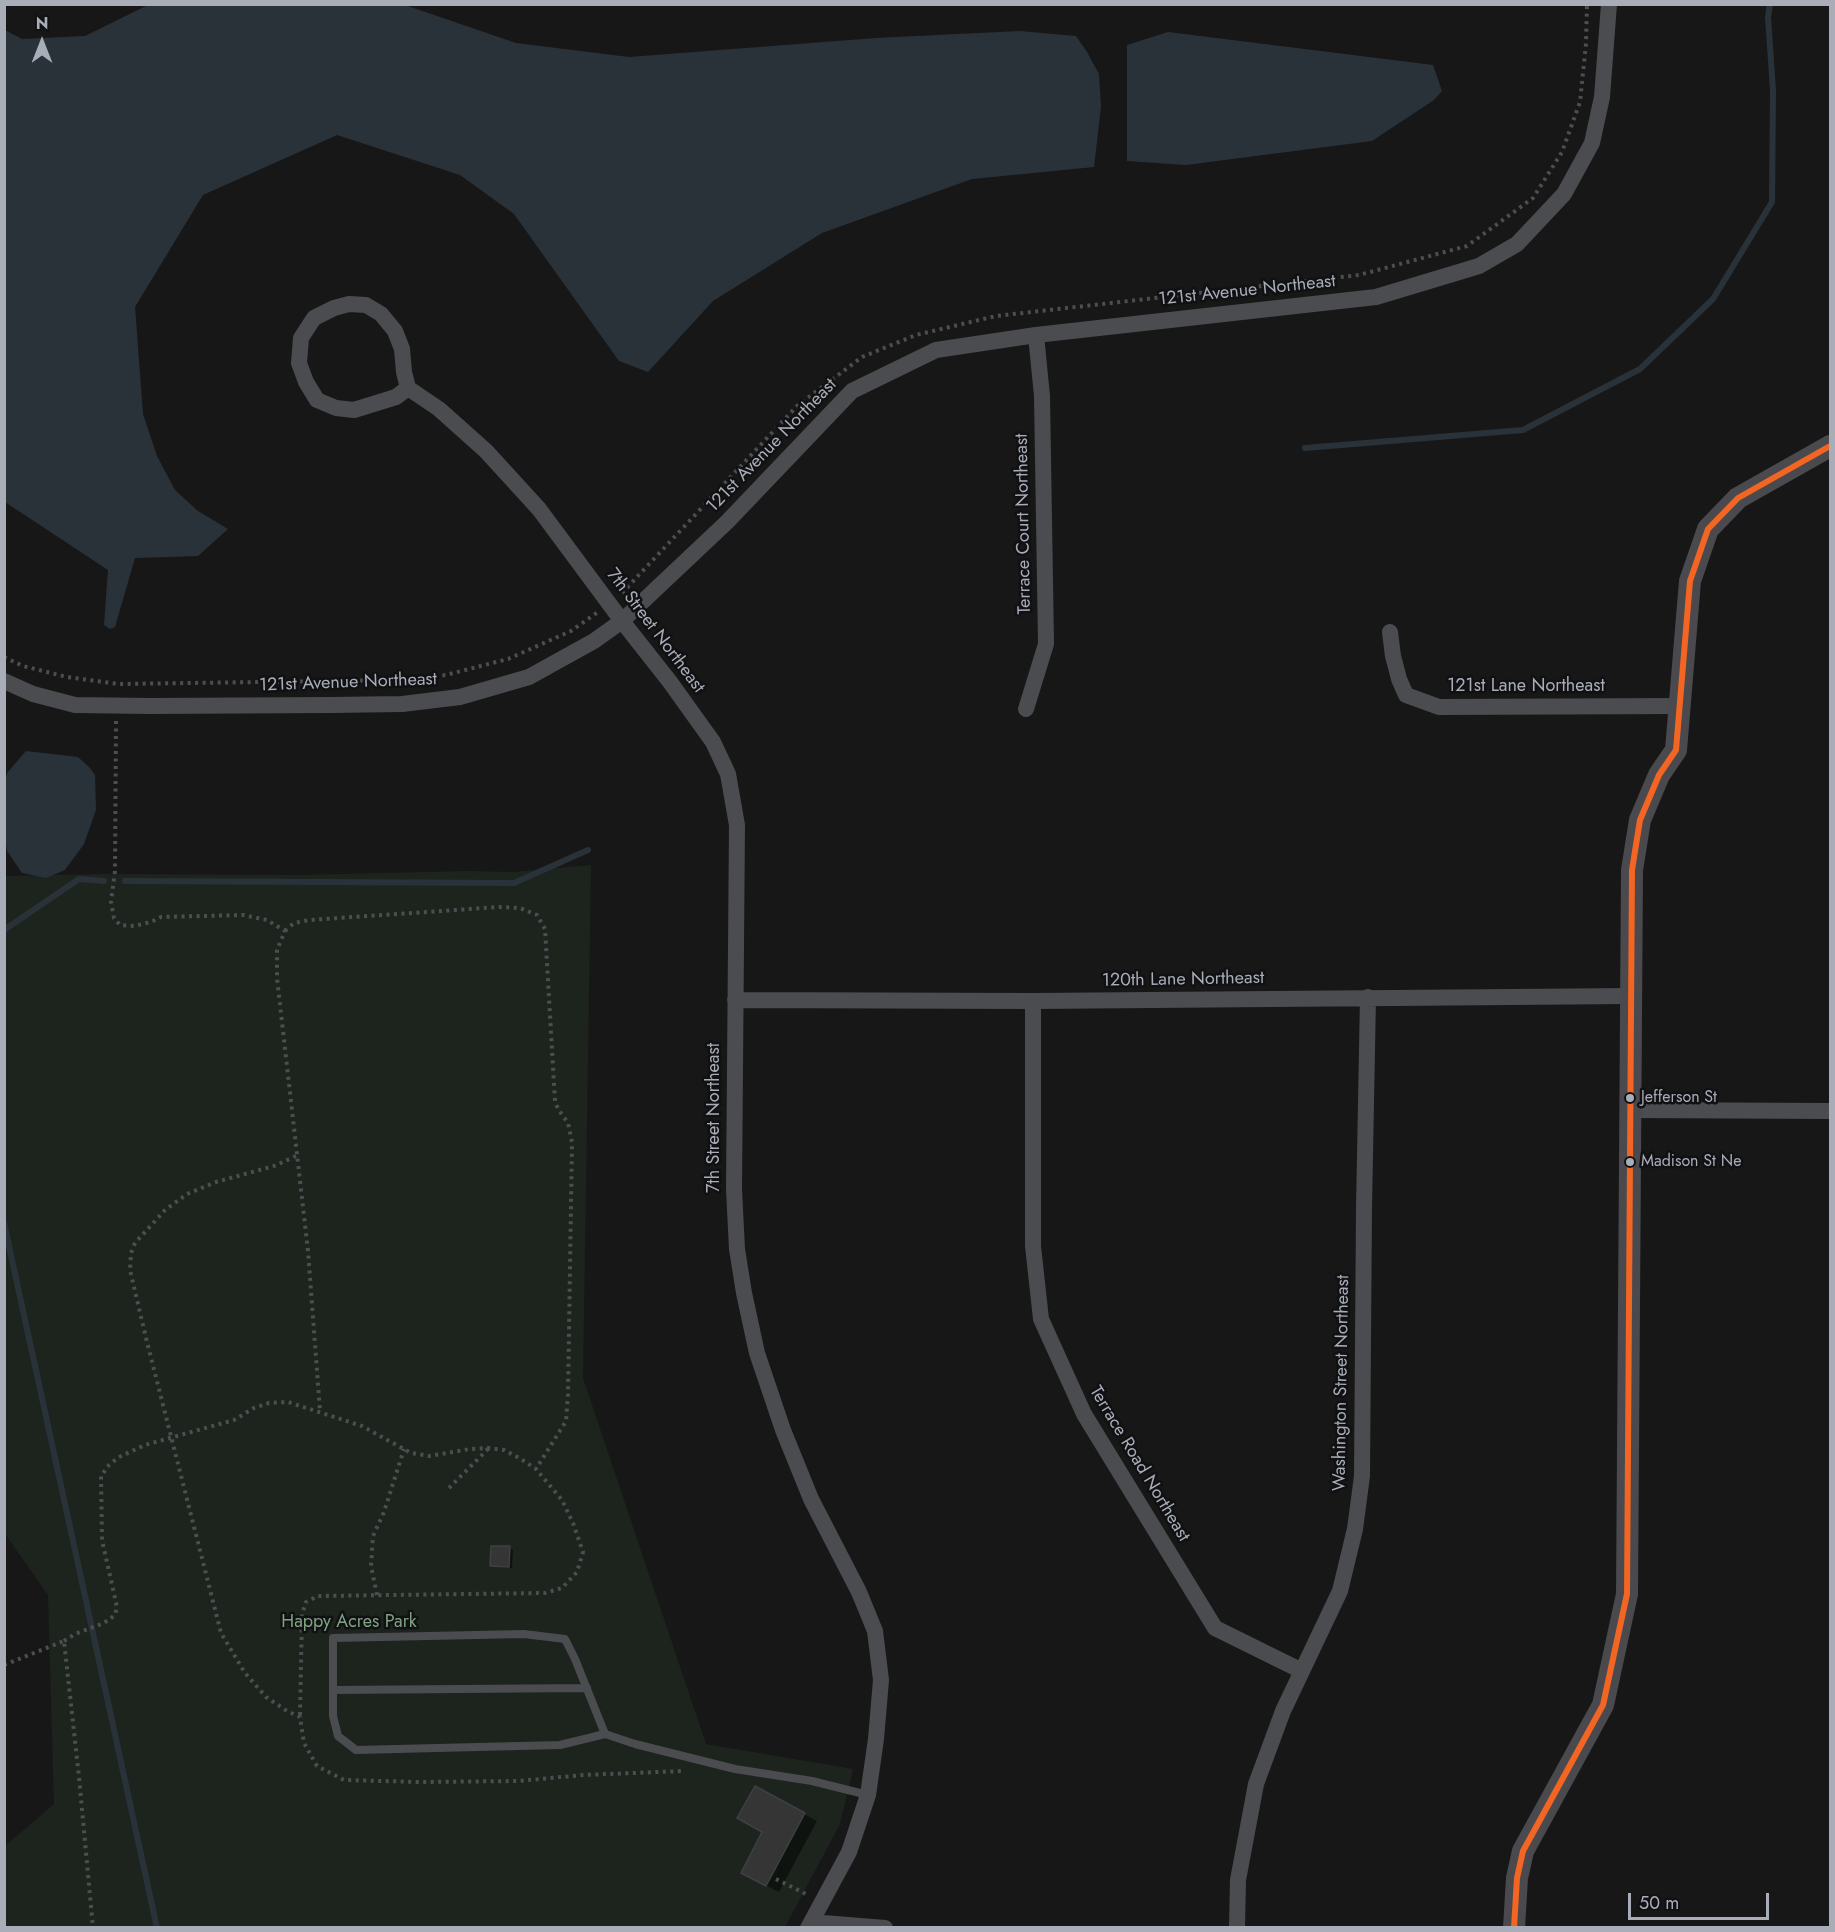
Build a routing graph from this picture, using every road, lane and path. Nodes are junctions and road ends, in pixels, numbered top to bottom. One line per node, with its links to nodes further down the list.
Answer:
1 (1587, 4): 6 (path)
2 (1609, 4): 3 (street, 121st Avenue Northeast)
3 (1036, 335): 7 (street, 121st Avenue Northeast); 13 (street, Terrace Court Northeast)
4 (408, 388): 4 (street); 6 (street, 7th Street Northeast)
5 (1830, 446): 12 (street)
6 (610, 604): 7 (street, 7th Street Northeast); 9 (path)
7 (622, 621): 11 (street, 121st Avenue Northeast); 17 (street, 7th Street Northeast)
8 (1389, 632): 12 (street, 121st Lane Northeast)
9 (4, 657)
10 (4, 681): 11 (street, 121st Avenue Northeast)
11 (116, 706): 14 (path)
12 (1678, 706): 15 (street)
13 (1026, 710)
14 (285, 931): 21 (path); 26 (path)
15 (1631, 996): 16 (street, 120th Lane Northeast); 19 (street)
16 (1368, 997): 18 (street, 120th Lane Northeast); 31 (street, Washington Street Northeast)
17 (735, 1000): 18 (street, 120th Lane Northeast); 36 (street, 7th Street Northeast)
18 (1033, 1001): 31 (street, Terrace Road Northeast)
19 (1630, 1110): 20 (street); 43 (street)
20 (1830, 1111)
21 (296, 1156): 22 (path); 23 (path)
22 (320, 1411): 23 (path); 25 (path)
23 (171, 1437): 29 (path)
24 (489, 1448): 25 (path); 26 (path); 27 (path)
25 (404, 1449): 28 (path)
26 (536, 1469): 28 (path)
27 (449, 1488)
28 (377, 1595): 34 (path)
29 (64, 1641): 30 (path); 40 (path)
30 (4, 1665)
31 (1302, 1671): 42 (street, Washington Street Northeast)
32 (587, 1688): 33 (lane); 33 (lane); 35 (lane)
33 (333, 1690): 35 (lane)
34 (300, 1717)
35 (605, 1734): 36 (lane)
36 (868, 1795): 38 (street, 7th Street Northeast)
37 (776, 1879): 38 (path)
38 (822, 1903): 39 (street, 7th Street Northeast)
39 (810, 1925): 41 (street)
40 (93, 1928)
41 (885, 1928)
42 (1237, 1928)
43 (1514, 1928)

